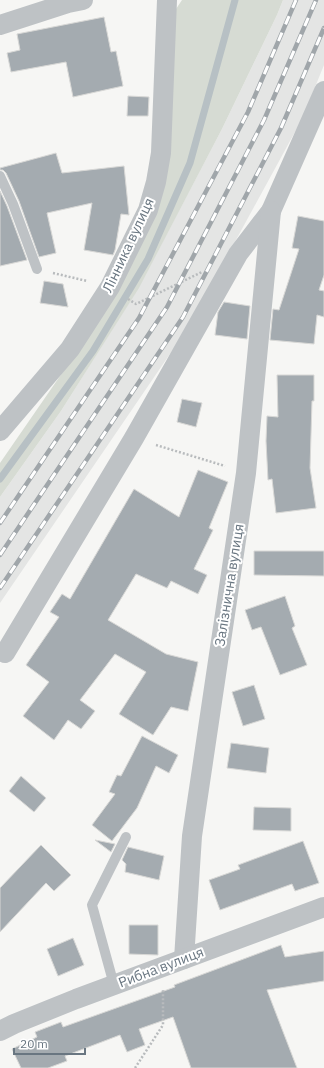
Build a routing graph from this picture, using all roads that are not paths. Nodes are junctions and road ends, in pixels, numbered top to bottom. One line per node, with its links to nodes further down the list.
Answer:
1 (83, 0): 3 (street)
2 (167, 0): 8 (street, Лінника вулиця)
3 (0, 26)
4 (324, 91): 6 (street, Залізнична вулиця)
5 (0, 176): 7 (lane)
6 (271, 211): 9 (street, Залізнична вулиця); 12 (street, Залізнична вулиця)
7 (37, 269)
8 (0, 431)
9 (5, 653)
10 (126, 837): 13 (lane)
11 (324, 907): 12 (street, Рибна вулиця)
12 (184, 959): 13 (street, Рибна вулиця)
13 (114, 985): 14 (street, Рибна вулиця)
14 (0, 1032)

